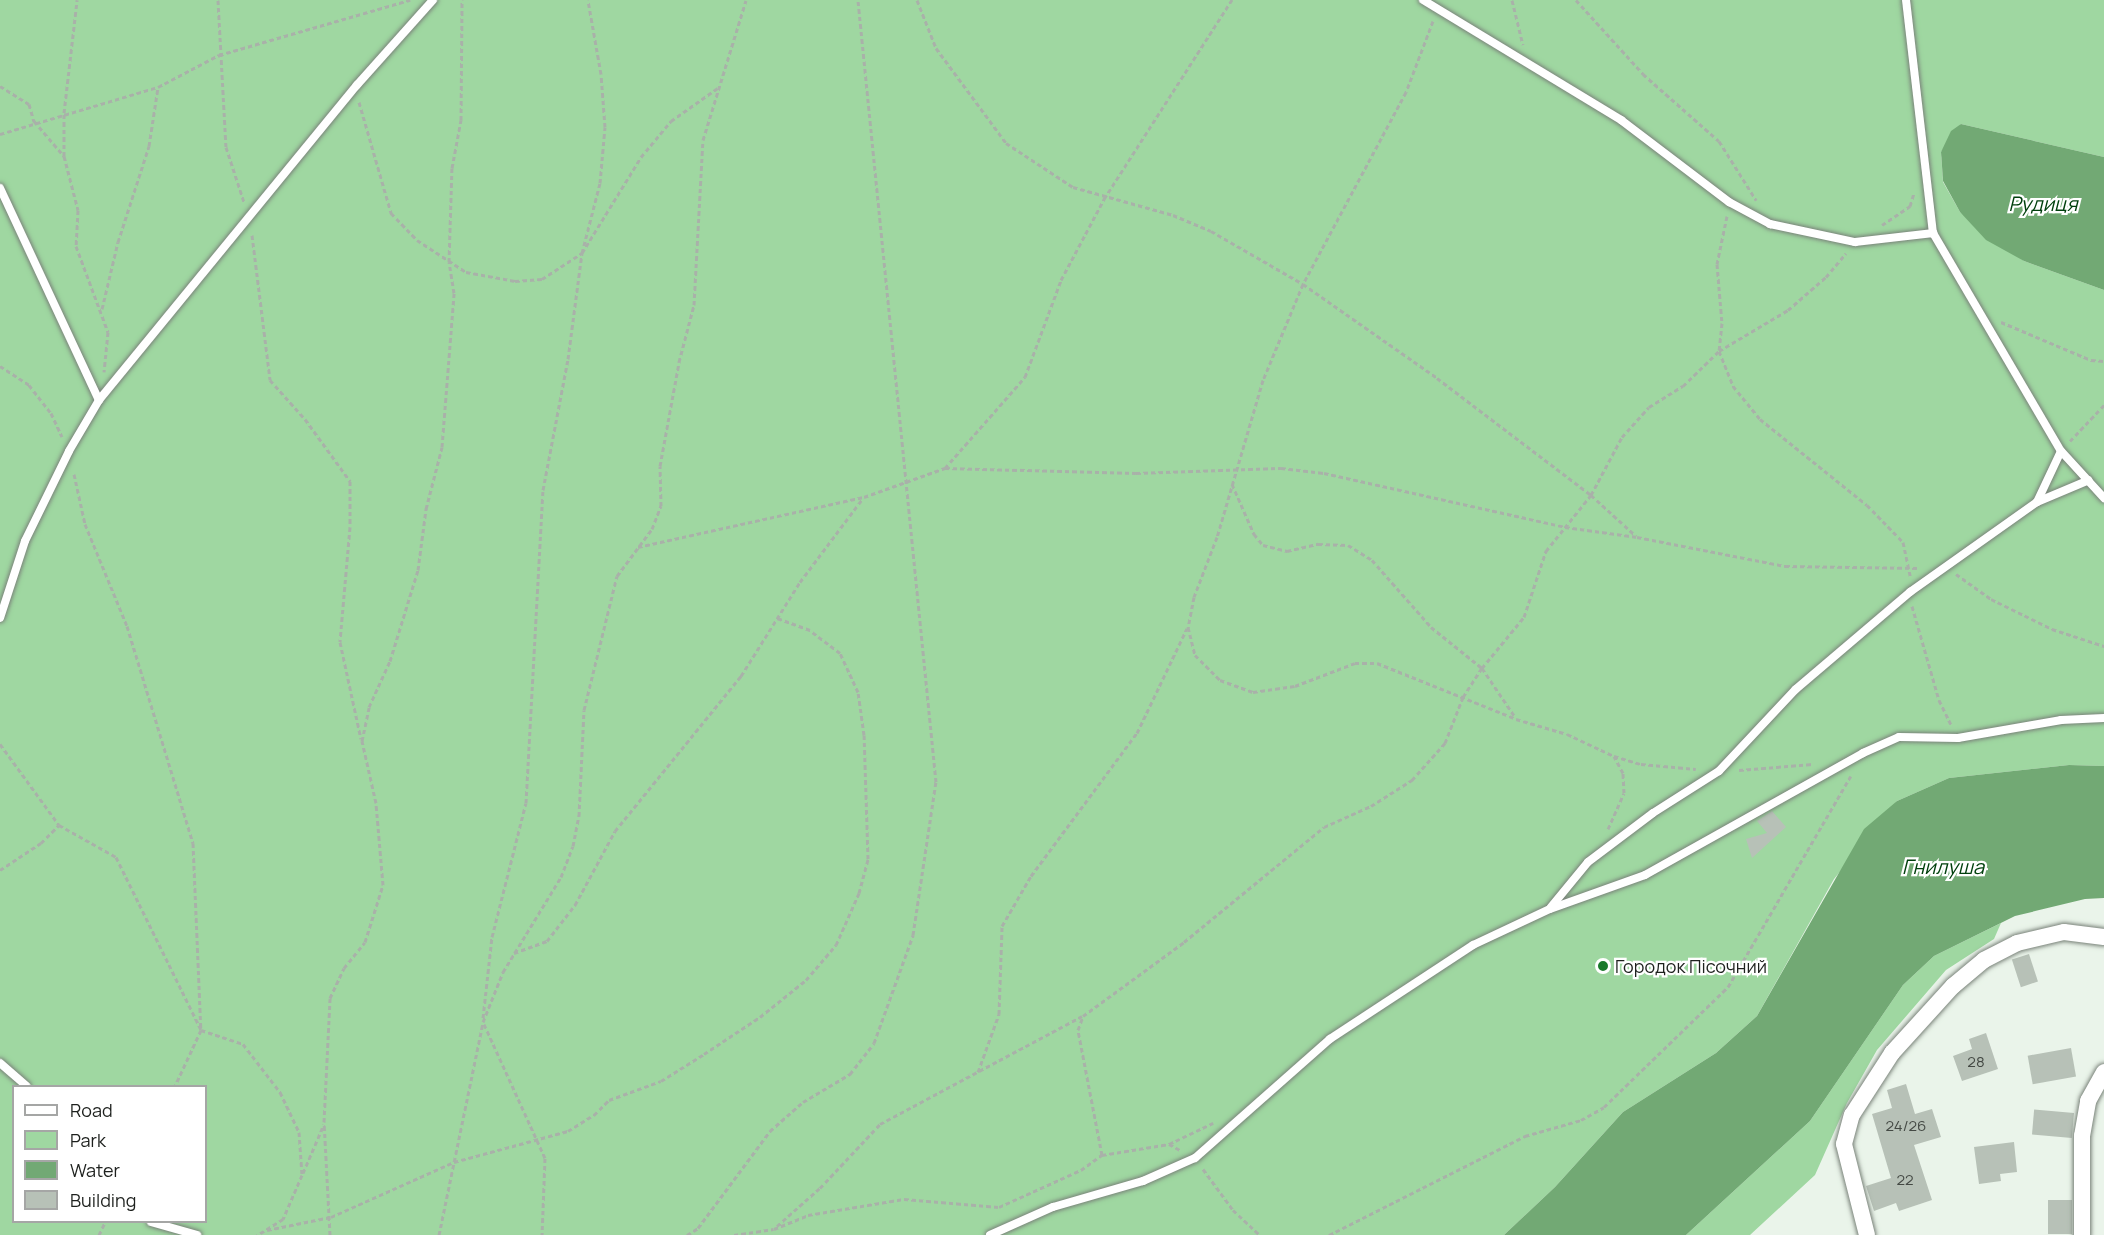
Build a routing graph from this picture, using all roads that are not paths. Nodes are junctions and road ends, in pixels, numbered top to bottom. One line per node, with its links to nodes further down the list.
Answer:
1 (433, 0): 6 (lane)
2 (1423, 0): 5 (lane)
3 (1906, 0): 5 (lane)
4 (0, 188): 6 (lane)
5 (1933, 233): 7 (lane)
6 (99, 400): 11 (lane)
7 (2061, 451): 8 (lane); 10 (lane)
8 (2089, 480): 9 (lane); 10 (lane)
9 (2104, 498)
10 (2037, 502): 13 (lane)
11 (0, 618)
12 (2104, 718): 13 (lane)
13 (1550, 909): 20 (lane)
14 (2104, 937): 21 (street)
15 (0, 1063): 17 (lane)
16 (2104, 1072): 22 (street)
17 (25, 1085)
18 (158, 1223): 19 (lane)
19 (197, 1235)
20 (990, 1235)
21 (1867, 1235)
22 (2082, 1235)

